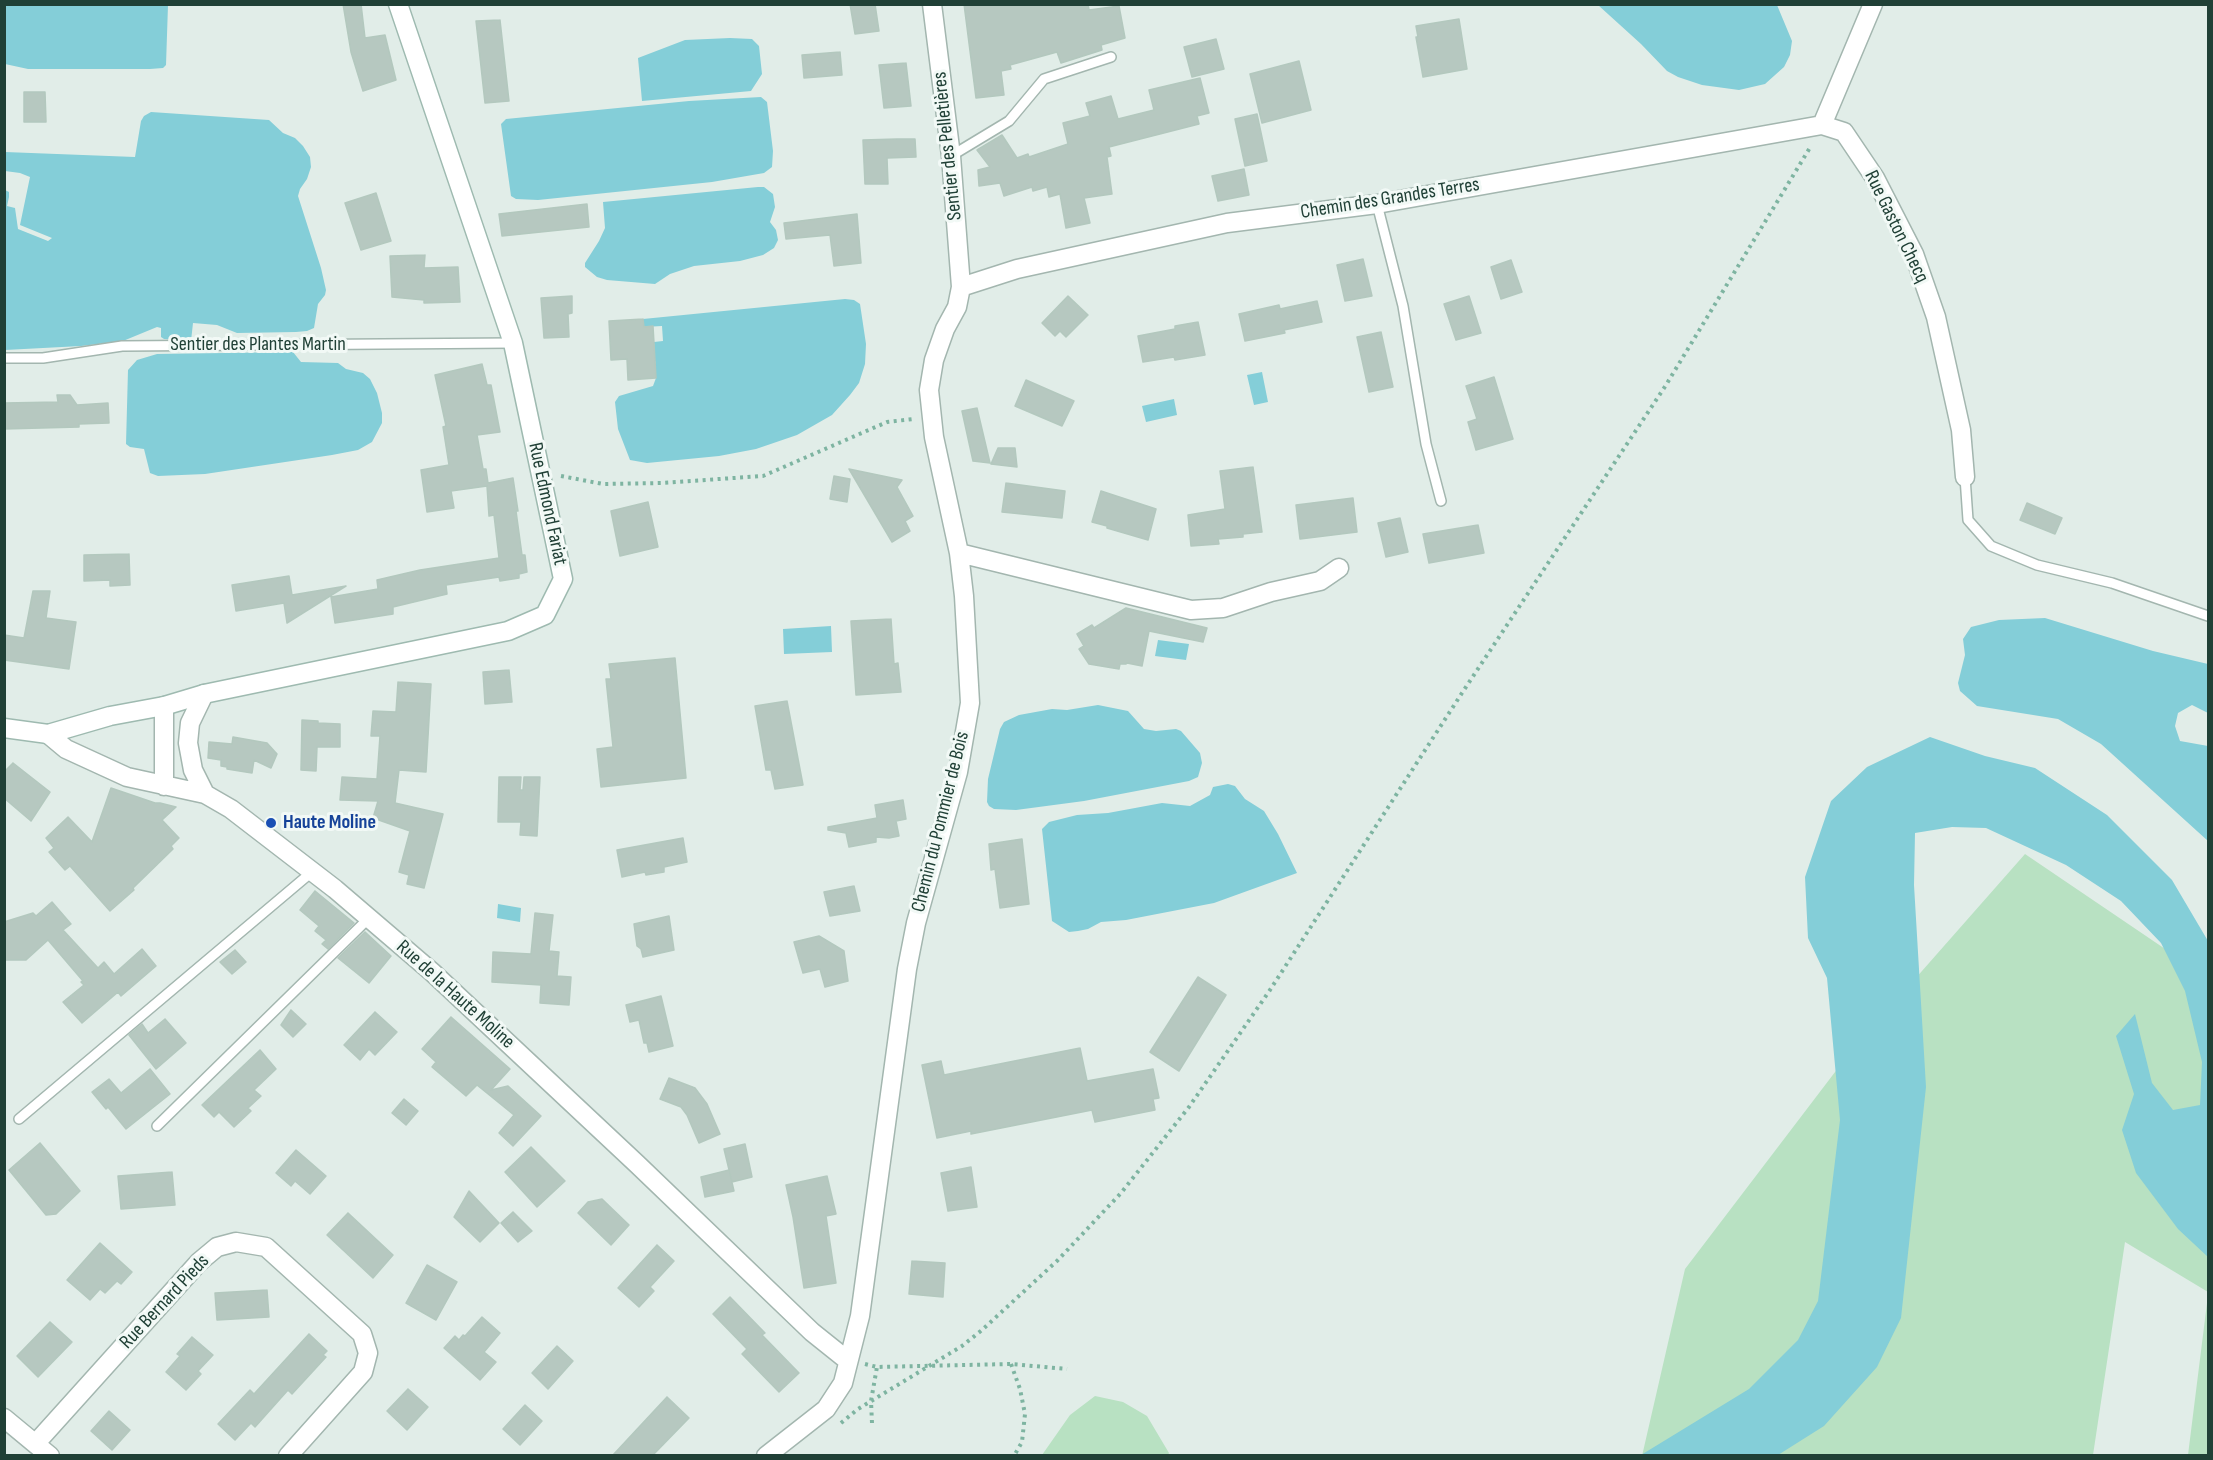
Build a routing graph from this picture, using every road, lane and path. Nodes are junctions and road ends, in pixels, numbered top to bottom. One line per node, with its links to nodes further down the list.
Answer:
1 (398, 4): 9 (street, Rue Edmond Fariat)
2 (932, 4): 6 (street, Sentier des Pelletières)
3 (1873, 4): 5 (street)
4 (1111, 57): 6 (lane)
5 (1822, 125): 7 (street, Chemin des Grandes Terres); 13 (street, Rue Gaston Checq); 30 (path)
6 (951, 156): 8 (street, Sentier des Pelletières)
7 (1377, 204): 8 (street, Chemin des Grandes Terres); 14 (lane)
8 (962, 287): 11 (street, Chemin du Pommier de Bois)
9 (513, 343): 10 (lane, Sentier des Plantes Martin); 12 (street, Rue Edmond Fariat)
10 (4, 358)
11 (931, 416): 12 (path); 15 (street, Chemin du Pommier de Bois)
12 (540, 472): 18 (street, Rue Edmond Fariat)
13 (1965, 477): 17 (lane)
14 (1441, 501)
15 (959, 553): 16 (street); 28 (street, Chemin du Pommier de Bois)
16 (1339, 568)
17 (2208, 616)
18 (204, 694): 19 (street, Rue Edmond Fariat); 23 (street)
19 (164, 706): 21 (street, Rue Edmond Fariat); 22 (street)
20 (4, 728): 21 (street, Rue de la Haute Moline)
21 (48, 734): 22 (street, Rue de la Haute Moline)
22 (164, 786): 23 (street, Rue de la Haute Moline)
23 (205, 794): 24 (street, Rue de la Haute Moline)
24 (313, 871): 25 (street, Rue de la Haute Moline); 26 (lane)
25 (369, 918): 27 (lane); 28 (street, Rue de la Haute Moline)
26 (19, 1119)
27 (157, 1126)
28 (847, 1360): 31 (path); 40 (street, Chemin du Pommier de Bois)
29 (1011, 1364): 30 (path); 32 (path); 41 (path)
30 (927, 1366): 31 (path); 33 (path)
31 (878, 1367): 33 (path)
32 (1067, 1369)
33 (871, 1401): 35 (path); 36 (path)
34 (4, 1418): 37 (street)
35 (872, 1423)
36 (834, 1429)
37 (36, 1443): 38 (street); 39 (street, Rue Bernard Pieds)
38 (51, 1455)
39 (288, 1455)
40 (766, 1455)
41 (1014, 1455)

